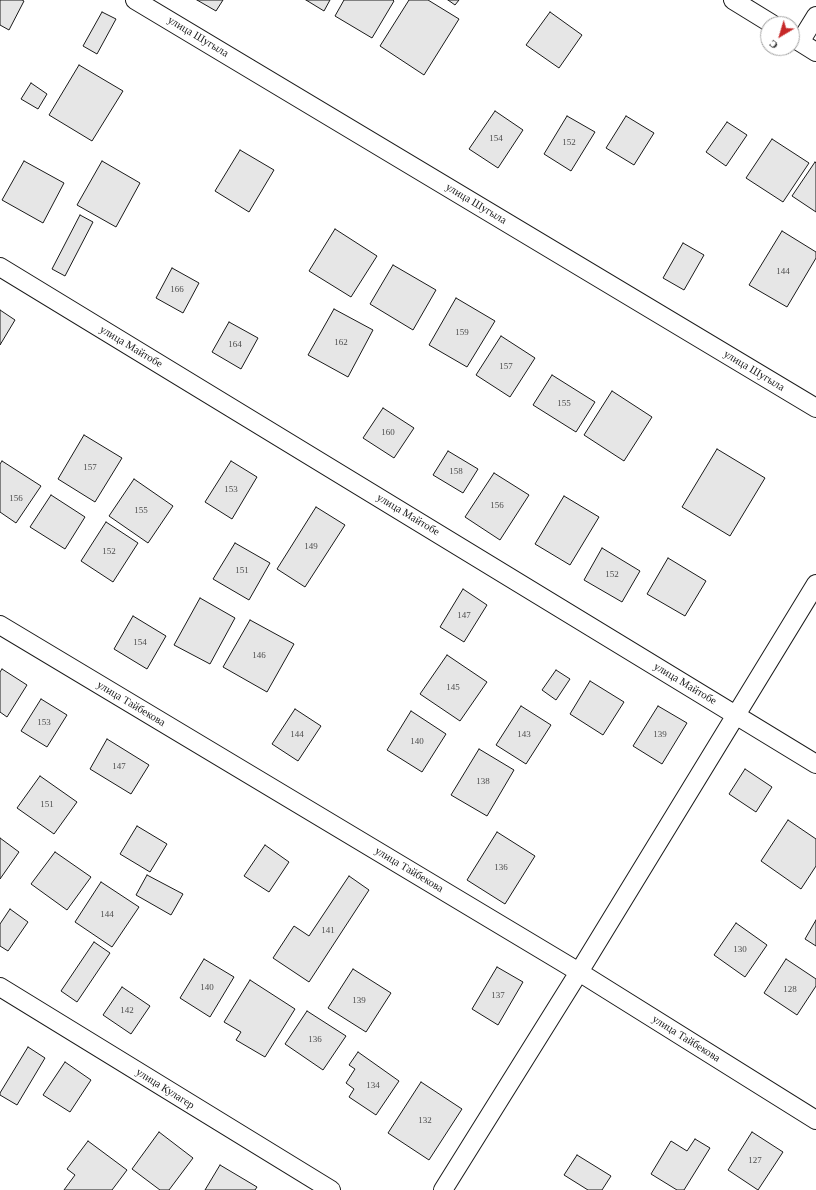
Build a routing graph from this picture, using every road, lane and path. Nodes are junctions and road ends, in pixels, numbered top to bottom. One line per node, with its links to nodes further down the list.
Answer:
1 (135, 0): 9 (street, улица Шугыла)
2 (733, 0): 4 (street)
3 (816, 16): 5 (street)
4 (760, 17)
5 (800, 34)
6 (800, 42): 7 (street)
7 (816, 52)
8 (0, 268): 12 (street, улица Майтобе)
9 (816, 408)
10 (816, 584): 12 (street)
11 (0, 625): 14 (street, улица Тайбекова)
12 (736, 715): 13 (street, улица Майтобе); 14 (street)
13 (816, 764)
14 (579, 972): 16 (street, улица Тайбекова); 18 (street)
15 (0, 987): 17 (street, улица Кулагер)
16 (816, 1120)
17 (330, 1190)
18 (443, 1190)

